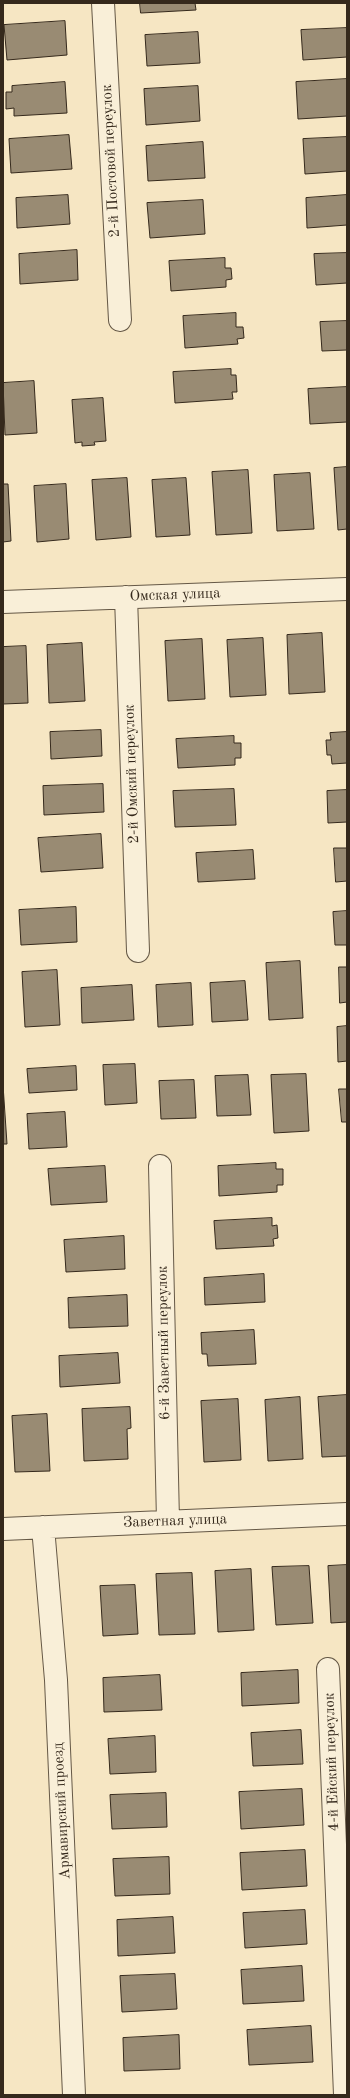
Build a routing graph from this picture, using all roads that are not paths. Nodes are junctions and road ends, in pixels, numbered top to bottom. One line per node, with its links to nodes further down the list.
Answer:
1 (103, 3): 2 (street, 2-й Постовой переулок)
2 (120, 320)
3 (347, 589): 4 (street, Омская улица)
4 (126, 597): 5 (street, Омская улица); 6 (street, 2-й Омский переулок)
5 (3, 602)
6 (138, 951)
7 (160, 1166): 9 (street, 6-й Заветный переулок)
8 (347, 1514): 9 (street, Заветная улица)
9 (168, 1521): 10 (street, Заветная улица)
10 (43, 1527): 11 (street, Заветная улица); 14 (street, Армавирский проезд)
11 (3, 1529)
12 (328, 1669): 13 (street, 4-й Ейский переулок)
13 (345, 2055): 15 (street, 4-й Ейский переулок)
14 (74, 2095)
15 (345, 2095)

